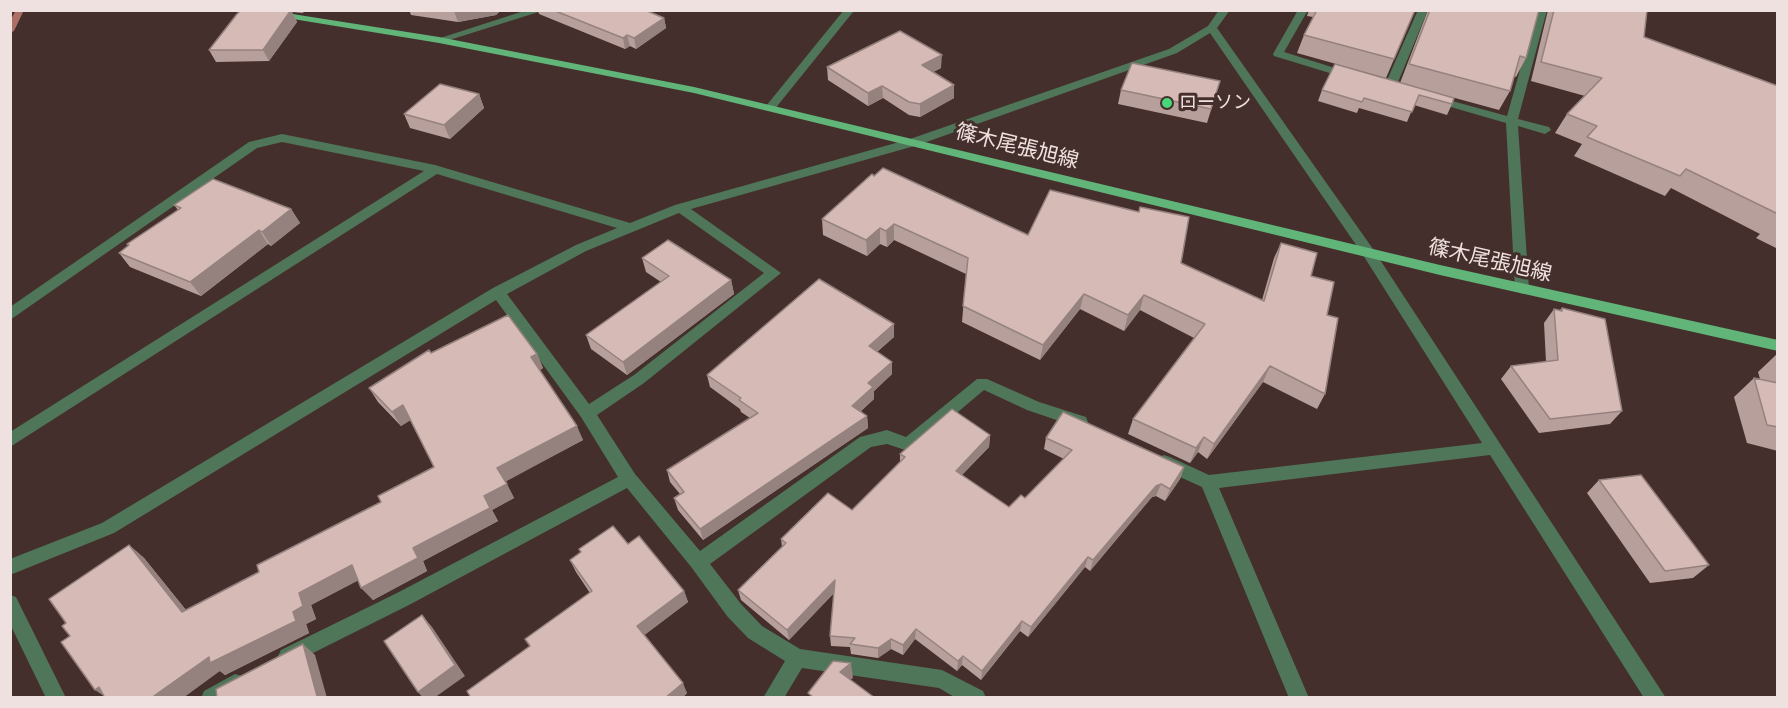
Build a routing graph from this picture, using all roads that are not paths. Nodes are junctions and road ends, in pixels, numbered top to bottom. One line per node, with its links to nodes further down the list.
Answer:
1 (243, 10): 9 (main road, 篠木尾張旭線)
2 (540, 10): 9 (street)
3 (1225, 10): 8 (street)
4 (1304, 10): 10 (street)
5 (1423, 10): 11 (street)
6 (1542, 10): 14 (street)
7 (848, 13): 13 (street)
8 (1212, 28): 16 (street); 20 (street)
9 (439, 40): 13 (main road, 篠木尾張旭線)
10 (1357, 78)
11 (1390, 87)
12 (1424, 96): 14 (street)
13 (770, 108): 16 (main road, 篠木尾張旭線)
14 (1512, 120): 15 (street); 21 (street)
15 (1545, 130)
16 (914, 142): 18 (street); 20 (main road, 篠木尾張旭線)
17 (435, 169): 19 (street); 23 (street); 27 (street)
18 (681, 208): 19 (street); 25 (street)
19 (632, 228): 22 (street)
20 (1368, 252): 21 (main road, 篠木尾張旭線); 28 (street)
21 (1522, 289): 24 (main road, 篠木尾張旭線)
22 (498, 292): 25 (street); 33 (street)
23 (10, 315)
24 (1778, 346)
25 (587, 413): 30 (street)
26 (1092, 427): 32 (street)
27 (10, 441)
28 (1495, 448): 31 (street); 43 (street)
29 (1145, 452): 31 (street)
30 (629, 479): 32 (street); 36 (street)
31 (1208, 482): 42 (street)
32 (698, 561): 35 (street)
33 (10, 567)
34 (10, 603): 38 (street)
35 (797, 658): 40 (street); 41 (street)
36 (271, 664)
37 (251, 674): 39 (street)
38 (56, 698)
39 (211, 698)
40 (773, 698)
41 (976, 698)
42 (1299, 698)
43 (1656, 698)

